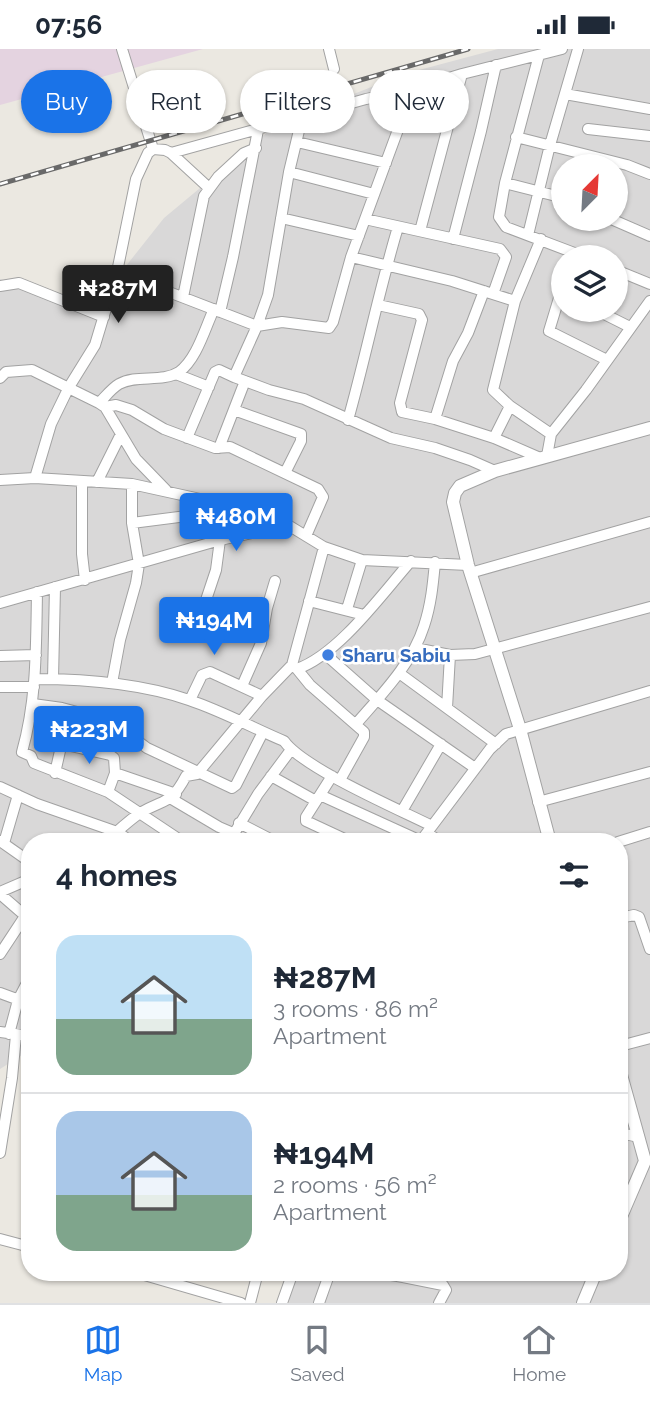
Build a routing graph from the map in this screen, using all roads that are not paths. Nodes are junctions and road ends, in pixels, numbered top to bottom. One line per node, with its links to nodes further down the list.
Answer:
1 (122, 49): 22 (street)
2 (329, 49): 7 (street)
3 (562, 49): 5 (street)
4 (578, 49): 9 (street)
5 (539, 55): 6 (street); 18 (street)
6 (496, 65): 8 (street); 41 (street)
7 (334, 69)
8 (469, 71)
9 (565, 94): 10 (street); 20 (street)
10 (650, 109)
11 (588, 129): 17 (street)
12 (247, 133): 23 (street)
13 (258, 133): 21 (street)
14 (299, 133): 19 (street)
15 (397, 133): 25 (street)
16 (446, 133): 37 (street)
17 (650, 136)
18 (516, 137): 20 (street); 28 (street)
19 (297, 142): 25 (street); 26 (street)
20 (550, 145): 27 (street); 30 (street)
21 (256, 148): 29 (street); 55 (street)
22 (153, 149): 23 (street); 46 (street)
23 (171, 153): 29 (street)
24 (650, 160): 27 (street)
25 (386, 163): 31 (street)
26 (289, 172): 31 (street); 33 (street)
27 (648, 173)
28 (505, 183): 30 (street); 38 (street)
29 (209, 188): 51 (street)
30 (539, 190): 32 (street); 38 (street)
31 (374, 194): 34 (street)
32 (551, 194)
33 (281, 218): 39 (street); 59 (street)
34 (365, 219): 36 (street); 39 (street)
35 (628, 226): 40 (street)
36 (398, 227): 37 (street); 45 (street)
37 (420, 232): 41 (street)
38 (528, 235): 42 (street)
39 (359, 236): 44 (street)
40 (650, 236)
41 (453, 239): 50 (street)
42 (541, 239): 43 (street); 52 (street)
43 (556, 245)
44 (351, 257): 45 (street); 59 (street)
45 (386, 267): 50 (street); 54 (street)
46 (117, 272): 51 (street); 56 (street)
47 (628, 275): 48 (street)
48 (650, 284)
49 (0, 286): 56 (street)
50 (488, 293): 52 (street); 72 (street)
51 (183, 297): 55 (street)
52 (515, 301): 69 (street)
53 (650, 301): 60 (street)
54 (378, 305): 71 (street); 72 (street)
55 (217, 310): 59 (street); 62 (street)
56 (104, 317): 66 (street)
57 (552, 322): 61 (street)
58 (620, 322): 60 (street)
59 (257, 326): 63 (street)
60 (630, 327): 61 (street)
61 (607, 360): 74 (street)
62 (176, 373): 67 (street); 68 (street)
63 (234, 377): 65 (street); 67 (street)
64 (0, 378): 66 (street)
65 (245, 381): 70 (street); 71 (street)
66 (69, 387): 68 (street); 82 (street)
67 (209, 387): 76 (street)
68 (102, 405): 75 (street); 76 (street)
69 (510, 406): 74 (street); 77 (street)
70 (234, 410): 78 (street); 81 (street)
71 (348, 419): 80 (street)
72 (435, 419): 77 (street)
73 (650, 428): 79 (street)
74 (551, 433): 79 (street)
75 (121, 434): 85 (street); 87 (street)
76 (187, 438): 78 (street)
77 (494, 439): 79 (street)
78 (219, 448): 81 (street)
79 (543, 457): 80 (street)
80 (495, 471): 99 (street)
81 (285, 473): 92 (street)
82 (35, 478): 83 (street); 84 (street)
83 (0, 480)
84 (82, 481): 85 (street); 100 (street)
85 (97, 482): 86 (street)
86 (132, 484): 87 (street); 90 (street)
87 (166, 490): 88 (street)
88 (208, 507): 90 (street); 91 (street); 93 (street)
89 (650, 522): 99 (street)
90 (132, 523): 98 (street)
91 (288, 525): 92 (street); 93 (street)
92 (306, 536): 94 (street)
93 (220, 540): 98 (street); 106 (street)
94 (324, 547): 95 (street); 104 (street)
95 (362, 560): 96 (street); 108 (street)
96 (411, 561): 97 (street); 109 (street)
97 (435, 562): 99 (street); 110 (street)
98 (139, 563): 100 (street); 120 (street)
99 (469, 569): 111 (street)
100 (85, 580): 102 (street)
101 (275, 581): 121 (street)
102 (55, 587): 103 (street); 118 (street)
103 (37, 592): 105 (street); 113 (street)
104 (309, 601): 108 (street); 116 (street)
105 (0, 603)
106 (204, 606)
107 (650, 607): 111 (street)
108 (347, 609): 109 (street)
109 (364, 615): 112 (street)
110 (415, 648): 114 (street); 117 (street)
111 (495, 649): 114 (street); 133 (street)
112 (325, 654): 116 (street); 126 (street)
113 (36, 655): 115 (street); 119 (street)
114 (450, 655): 128 (street)
115 (0, 656)
116 (295, 667): 124 (street); 132 (street)
117 (399, 673): 126 (street); 128 (street)
118 (53, 679): 119 (street); 120 (street)
119 (34, 683): 122 (street); 127 (street)
120 (112, 683): 125 (street)
121 (242, 686): 124 (street); 125 (street)
122 (0, 687)
123 (650, 691): 133 (street)
124 (262, 696): 131 (street)
125 (190, 700): 131 (street)
126 (377, 700): 132 (street); 136 (street)
127 (33, 704): 129 (street); 142 (street)
128 (447, 708): 137 (street)
129 (69, 711): 130 (street); 135 (street)
130 (93, 716): 138 (street); 144 (street)
131 (242, 722): 134 (street); 144 (street)
132 (356, 725): 146 (street)
133 (520, 729): 137 (street); 152 (street)
134 (263, 732): 139 (street); 144 (street)
135 (62, 744): 138 (street); 142 (street)
136 (441, 744): 140 (street); 153 (street)
137 (496, 744): 140 (street)
138 (85, 749): 143 (street)
139 (290, 751): 145 (street); 146 (street)
140 (475, 768): 162 (street)
141 (650, 772): 152 (street)
142 (55, 773): 148 (street)
143 (115, 773): 148 (street); 150 (street)
144 (197, 773): 150 (street)
145 (271, 776): 151 (street); 158 (street)
146 (336, 778): 151 (street); 153 (street)
147 (0, 787): 149 (street)
148 (108, 792): 154 (street)
149 (18, 795): 155 (street); 165 (street)
150 (173, 796): 154 (street); 158 (street)
151 (318, 798): 159 (street); 160 (street)
152 (538, 802): 163 (street)
153 (402, 811): 161 (street)
154 (141, 812): 155 (street); 157 (street)
155 (117, 832)
156 (650, 832): 164 (street)
157 (170, 833)
158 (234, 833)
159 (332, 833)
160 (419, 833)
161 (423, 833)
162 (426, 833)
163 (547, 833)
164 (628, 839)
165 (2, 842): 166 (street)
166 (21, 856)
167 (21, 883): 168 (street)
168 (0, 893): 169 (street)
169 (21, 912)
170 (628, 916): 172 (street)
171 (21, 924): 173 (street)
172 (647, 930): 174 (street)
173 (3, 941): 175 (street)
174 (650, 949)
175 (0, 954)
176 (0, 993): 178 (street)
177 (21, 994): 178 (street)
178 (18, 1000): 179 (street); 180 (street)
179 (21, 1001)
180 (9, 1033): 183 (street)
181 (650, 1038): 182 (street)
182 (628, 1044)
183 (4, 1102): 187 (street)
184 (628, 1102): 186 (street)
185 (628, 1135): 186 (street)
186 (639, 1137): 188 (street)
187 (0, 1153)
188 (648, 1167): 189 (street)
189 (628, 1200)
190 (0, 1239): 191 (street)
191 (21, 1245)
192 (180, 1281): 198 (street)
193 (256, 1281): 199 (street)
194 (290, 1281): 200 (street)
195 (327, 1281): 201 (street)
196 (424, 1281): 202 (street)
197 (592, 1281): 203 (street)
198 (241, 1303)
199 (250, 1303)
200 (282, 1303)
201 (319, 1303)
202 (439, 1303)
203 (583, 1303)

